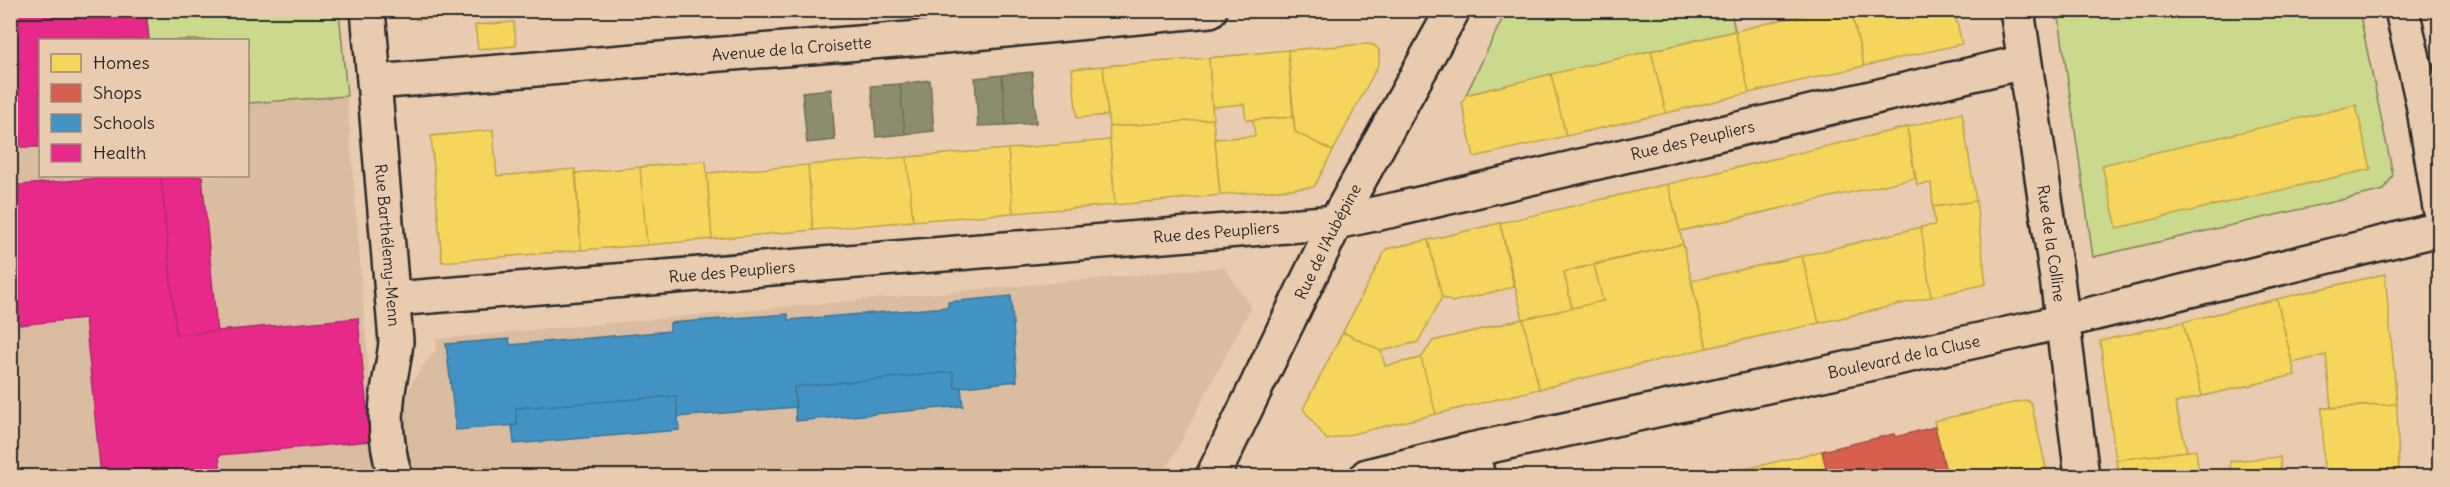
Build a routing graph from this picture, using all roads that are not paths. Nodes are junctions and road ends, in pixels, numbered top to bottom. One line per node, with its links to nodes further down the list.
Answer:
1 (368, 10): 7 (street, Rue Barthélemy-Menn)
2 (1210, 10): 7 (street, Avenue de la Croisette)
3 (1452, 10): 9 (street, Rue de l'Aubépine)
4 (2017, 10): 6 (street, Rue de la Colline)
5 (2402, 10): 8 (street)
6 (2024, 62): 9 (street, Rue des Peupliers); 12 (street, Rue de la Colline)
7 (375, 82): 11 (street, Rue Barthélemy-Menn)
8 (2439, 208)
9 (1336, 222): 11 (street, Rue des Peupliers); 15 (street, Rue de l'Aubépine)
10 (2439, 229): 12 (street, Boulevard de la Cluse)
11 (394, 299): 14 (street, Rue Barthélemy-Menn)
12 (2062, 321): 13 (street, Boulevard de la Cluse); 17 (street, Rue de la Colline)
13 (1475, 463): 16 (street, Boulevard de la Cluse)
14 (395, 477)
15 (1213, 477)
16 (1367, 477)
17 (2082, 477)

